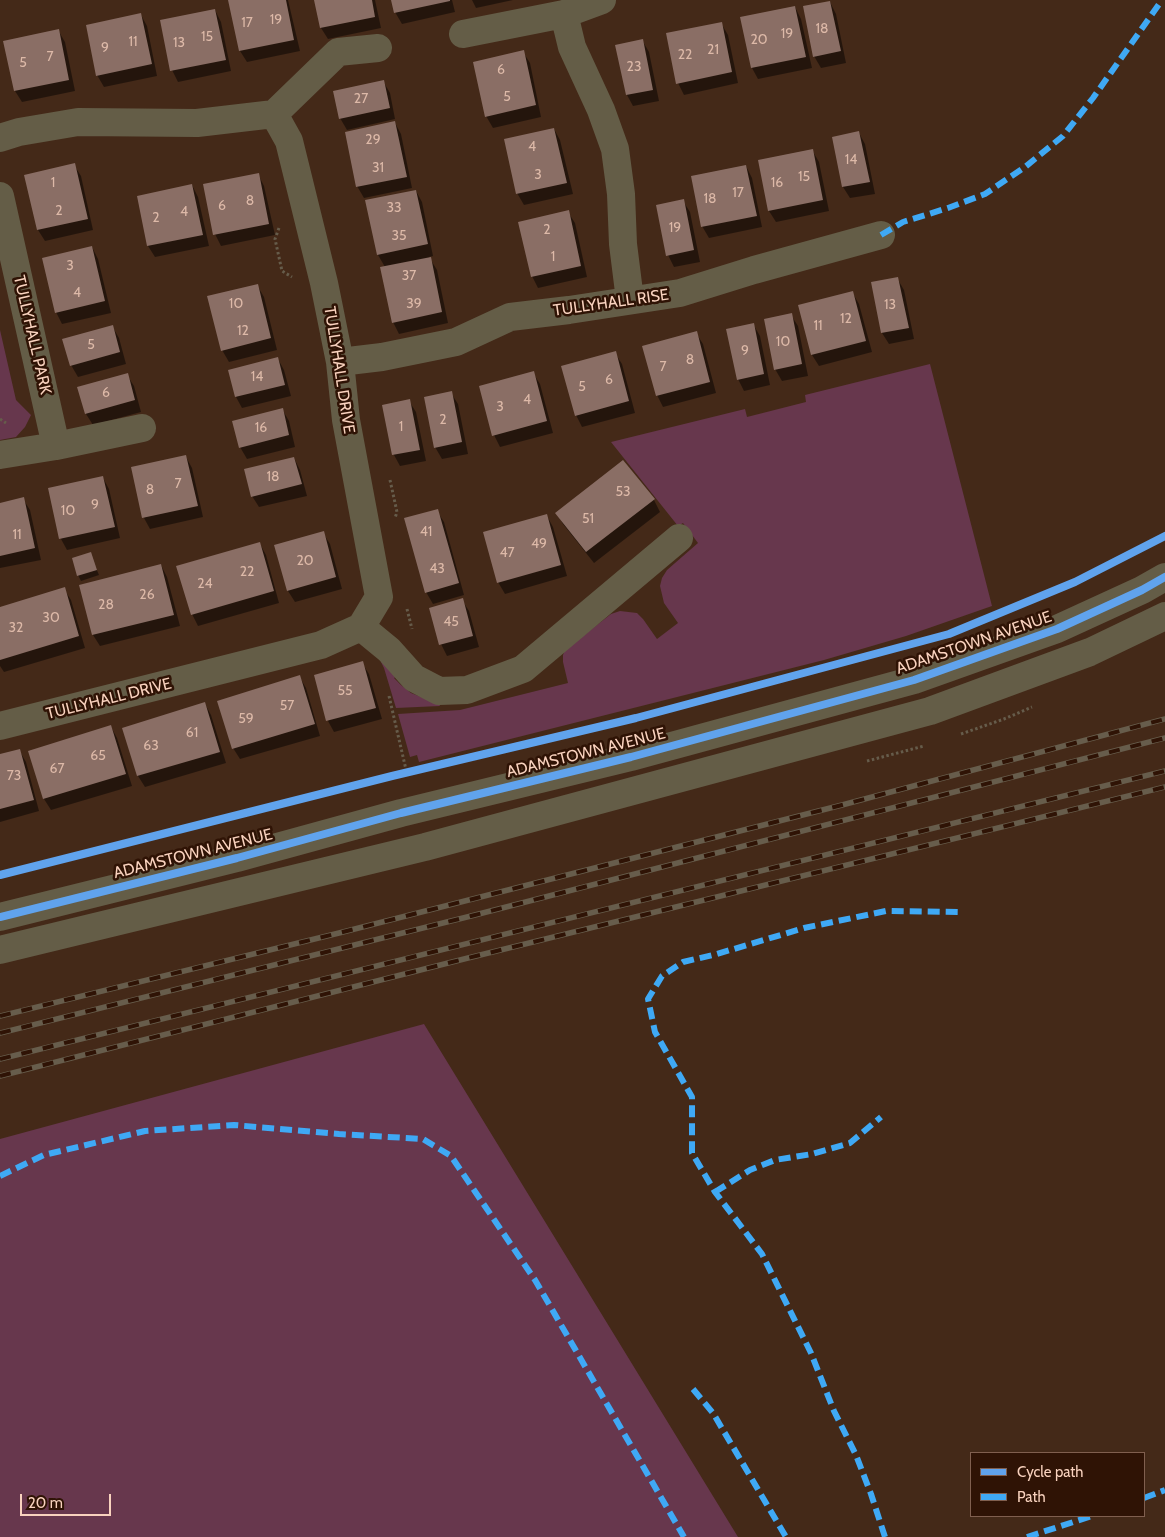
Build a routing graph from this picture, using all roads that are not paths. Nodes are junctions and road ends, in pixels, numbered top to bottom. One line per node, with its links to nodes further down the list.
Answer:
1 (602, 0): 2 (street)
2 (564, 14): 3 (street); 9 (street)
3 (463, 34)
4 (378, 48): 5 (street)
5 (274, 114): 6 (street); 10 (street, TULLYHALL DRIVE)
6 (0, 138)
7 (0, 196): 12 (street, TULLYHALL PARK)
8 (881, 235): 9 (street, TULLYHALL RISE)
9 (630, 300): 10 (street, TULLYHALL RISE)
10 (340, 362): 17 (street, TULLYHALL DRIVE)
11 (142, 428): 12 (street)
12 (56, 446): 13 (street)
13 (0, 455)
14 (679, 538): 17 (street)
15 (1165, 577): 19 (street, ADAMSTOWN AVENUE)
16 (1165, 616): 20 (street)
17 (361, 627): 18 (street, TULLYHALL DRIVE)
18 (0, 726)
19 (0, 917)
20 (0, 950)

